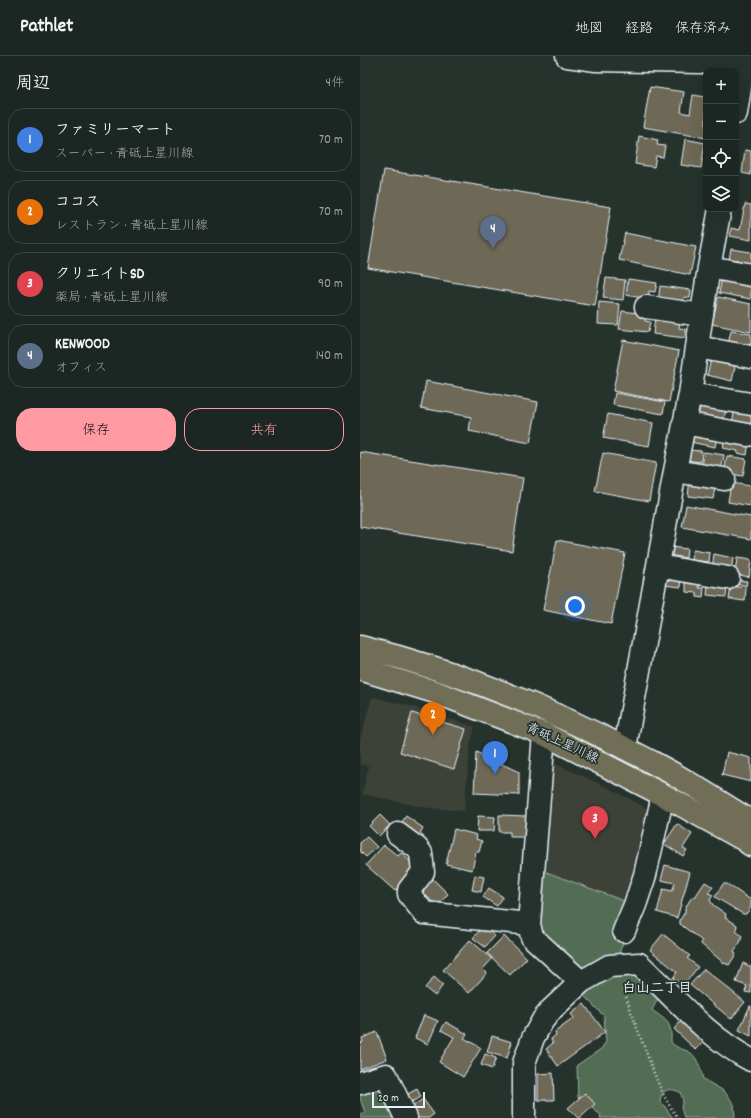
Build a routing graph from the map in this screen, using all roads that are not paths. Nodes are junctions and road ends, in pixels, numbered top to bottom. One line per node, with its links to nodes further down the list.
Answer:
1 (567, 56): 2 (street)
2 (748, 63): 3 (street)
3 (738, 104)
4 (719, 212): 5 (street)
5 (709, 267): 6 (street); 8 (street)
6 (751, 275)
7 (646, 306): 8 (street)
8 (702, 315): 9 (street)
9 (697, 347): 10 (street); 11 (street)
10 (751, 357)
11 (690, 394): 12 (street); 13 (street)
12 (751, 404)
13 (684, 423): 14 (street); 15 (street)
14 (748, 435)
15 (674, 471): 16 (street); 17 (street)
16 (724, 479)
17 (658, 566): 18 (street); 22 (street)
18 (728, 578)
19 (360, 647): 22 (main road, 青砥上星川線)
20 (360, 669): 21 (main road, 青砥上星川線)
21 (544, 734): 23 (main road, 青砥上星川線); 27 (street)
22 (625, 748): 24 (main road, 青砥上星川線)
23 (663, 795): 26 (main road, 青砥上星川線); 28 (street)
24 (751, 821)
25 (398, 834): 27 (street)
26 (751, 845)
27 (529, 924): 29 (street)
28 (624, 931)
29 (581, 982): 30 (street); 33 (street)
30 (751, 1060)
31 (360, 1083): 32 (street)
32 (406, 1118)
33 (524, 1118)

